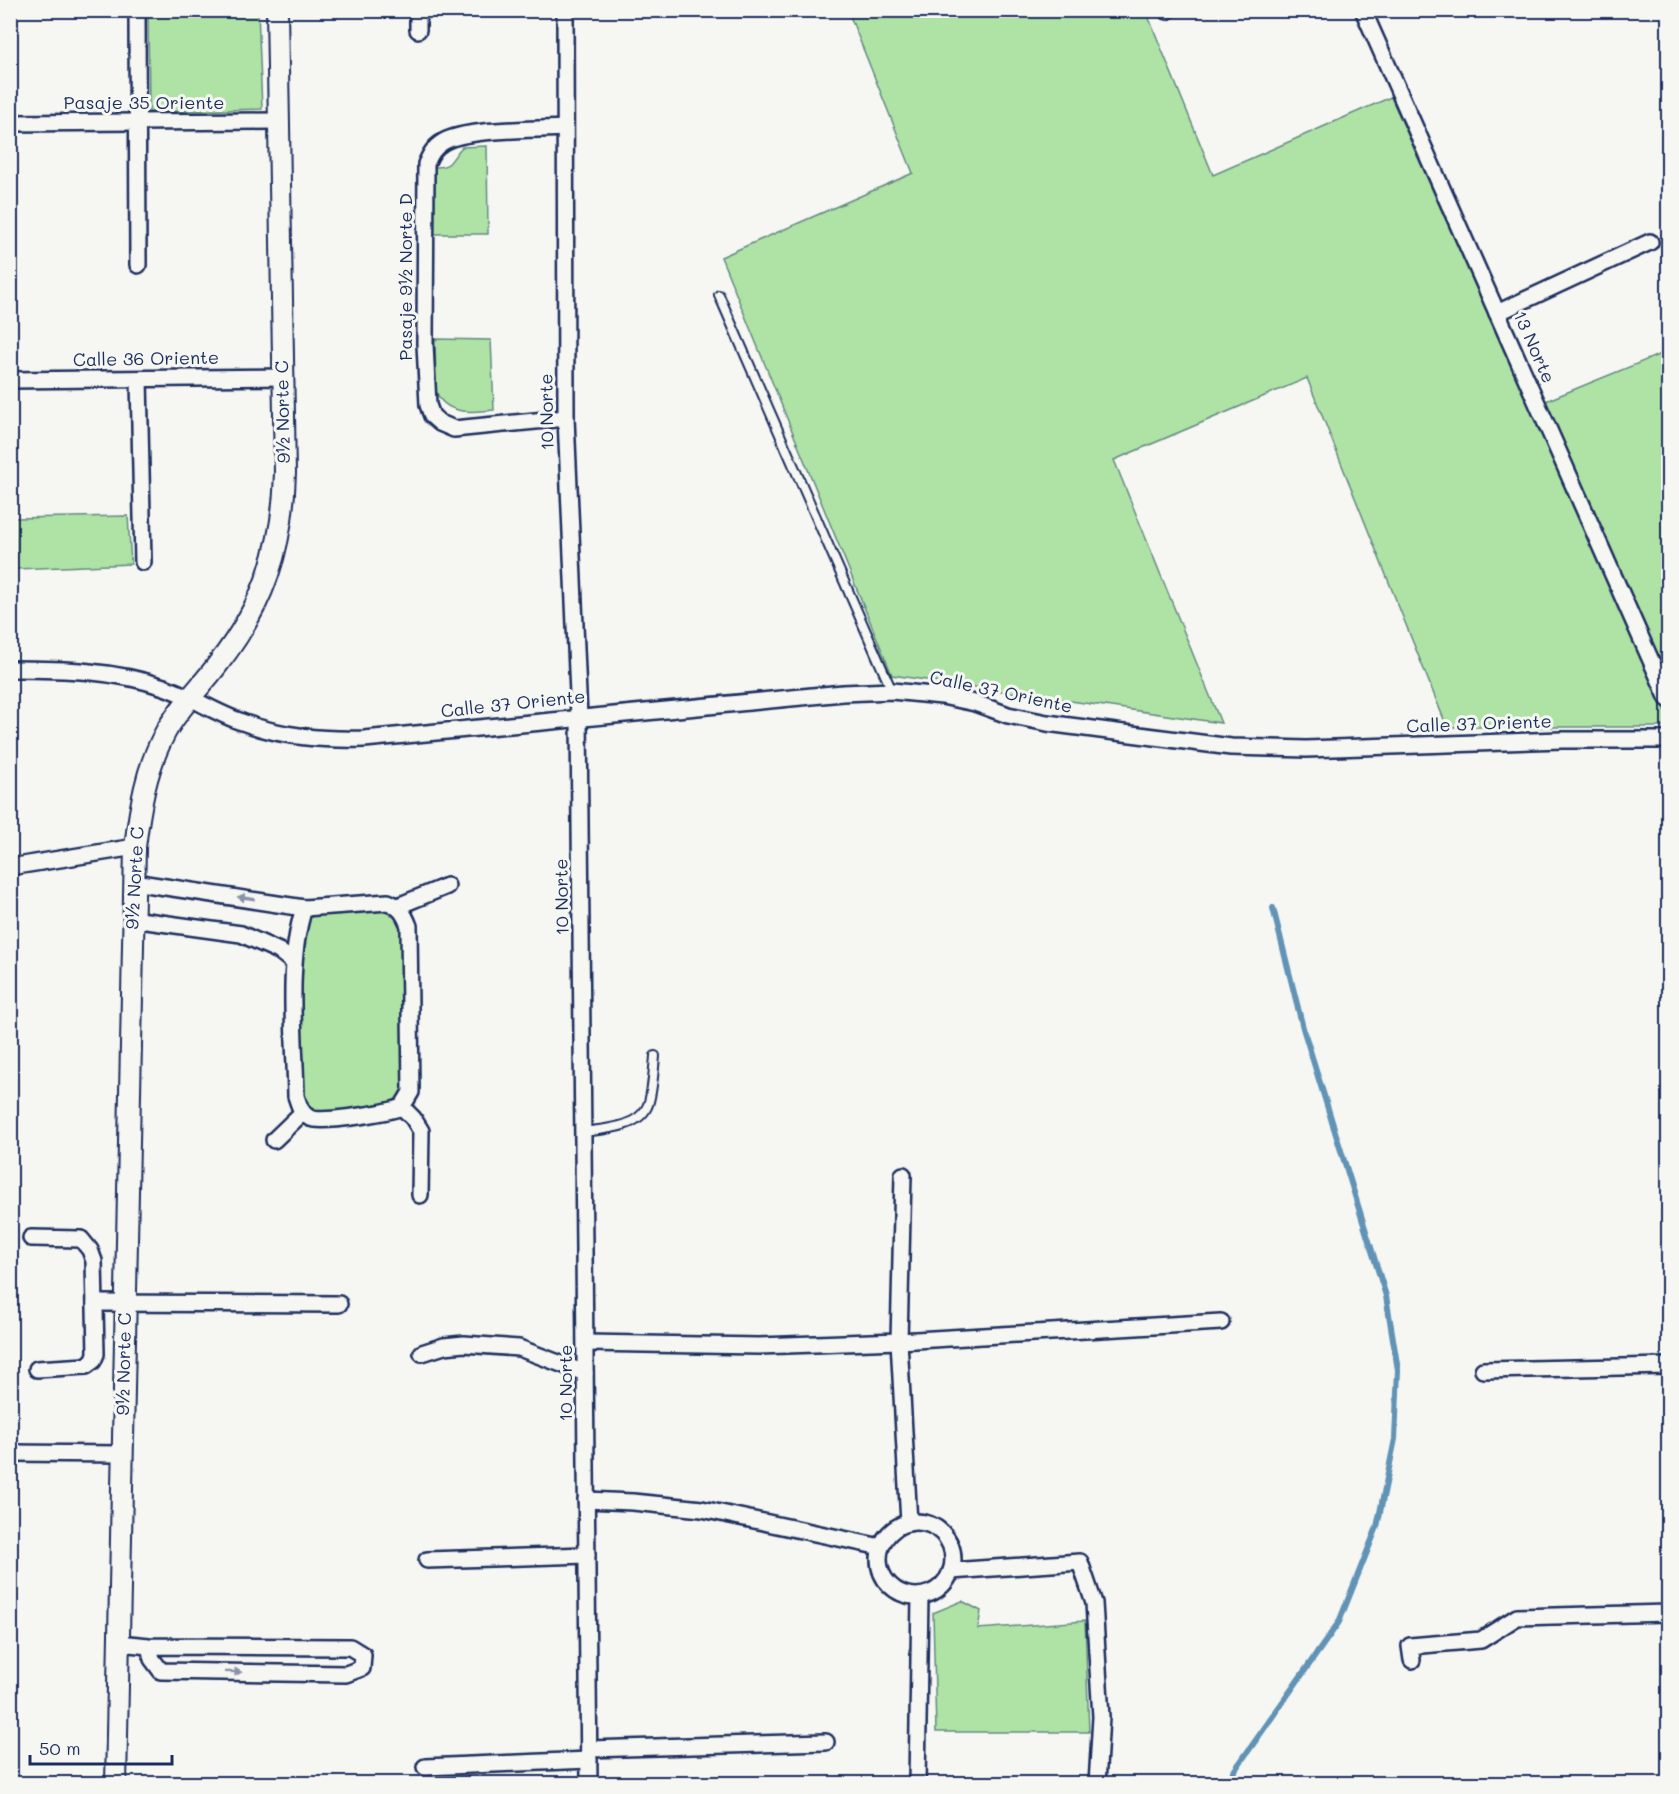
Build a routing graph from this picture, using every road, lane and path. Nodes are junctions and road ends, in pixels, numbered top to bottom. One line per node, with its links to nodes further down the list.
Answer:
1 (137, 10): 8 (street)
2 (277, 10): 7 (street, 9½ Norte C)
3 (418, 10): 6 (street)
4 (565, 10): 10 (street, 10 Norte)
5 (1363, 10): 14 (street, 13 Norte)
6 (418, 30)
7 (279, 121): 8 (street, Pasaje 35 Oriente); 15 (street, 9½ Norte C)
8 (138, 122): 9 (street, Pasaje 35 Oriente); 12 (street)
9 (10, 123)
10 (566, 128): 18 (street, 10 Norte); 18 (street, Pasaje 9½ Norte D)
11 (1650, 242): 14 (street)
12 (138, 265)
13 (719, 295): 21 (lane)
14 (1497, 313): 23 (street, 13 Norte)
15 (283, 377): 16 (street, Calle 36 Oriente); 22 (street, 9½ Norte C)
16 (139, 379): 17 (street, Calle 36 Oriente); 19 (street)
17 (10, 380)
18 (566, 418): 24 (street, 10 Norte)
19 (143, 562)
20 (10, 669): 22 (street, Calle 37 Oriente)
21 (892, 691): 24 (street, Calle 37 Oriente); 25 (street, Calle 37 Oriente)
22 (191, 697): 24 (street, Calle 37 Oriente); 26 (street, 9½ Norte C)
23 (1668, 699)
24 (579, 717): 37 (street, 10 Norte)
25 (1668, 740)
26 (135, 847): 27 (street); 28 (street, 9½ Norte C)
27 (10, 867)
28 (133, 882): 31 (street, one-way to 28); 32 (street, 9½ Norte C)
29 (447, 886): 30 (street)
30 (398, 906): 31 (street); 35 (street)
31 (304, 908): 33 (street)
32 (132, 919): 33 (street); 43 (street, 9½ Norte C)
33 (293, 962): 36 (street)
34 (656, 1056): 37 (lane)
35 (402, 1107): 36 (street); 40 (street)
36 (302, 1113): 38 (street)
37 (584, 1132): 47 (street, 10 Norte)
38 (274, 1140)
39 (903, 1175): 46 (street)
40 (420, 1195)
41 (31, 1238): 42 (street)
42 (95, 1303): 43 (street); 50 (street)
43 (125, 1303): 44 (street); 54 (street, 9½ Norte C)
44 (339, 1304)
45 (1221, 1322): 46 (street)
46 (899, 1341): 47 (street); 56 (street)
47 (586, 1343): 52 (street, 10 Norte)
48 (423, 1353): 52 (street)
49 (1668, 1366): 51 (street)
50 (37, 1369)
51 (1483, 1370)
52 (585, 1373): 55 (street, 10 Norte)
53 (10, 1454): 54 (street)
54 (123, 1454): 63 (street, 9½ Norte C)
55 (586, 1500): 57 (street); 58 (street, 10 Norte)
56 (909, 1523): 57 (street); 60 (street)
57 (881, 1547): 61 (street)
58 (587, 1555): 59 (street); 73 (street, 10 Norte)
59 (427, 1560)
60 (951, 1571): 61 (street); 78 (street)
61 (920, 1596): 77 (street)
62 (1668, 1613): 68 (street)
63 (119, 1642): 64 (street); 75 (street, 9½ Norte C)
64 (149, 1646): 65 (street); 69 (street)
65 (206, 1646): 66 (street); 69 (street)
66 (258, 1647): 67 (street); 70 (street)
67 (307, 1647): 71 (street); 71 (street)
68 (1412, 1660)
69 (207, 1672): 70 (street, one-way to 70)
70 (258, 1673): 71 (street)
71 (308, 1674)
72 (826, 1742): 73 (street)
73 (589, 1754): 74 (street); 76 (street, 10 Norte)
74 (425, 1767)
75 (116, 1784)
76 (589, 1784)
77 (917, 1784)
78 (1097, 1784)

